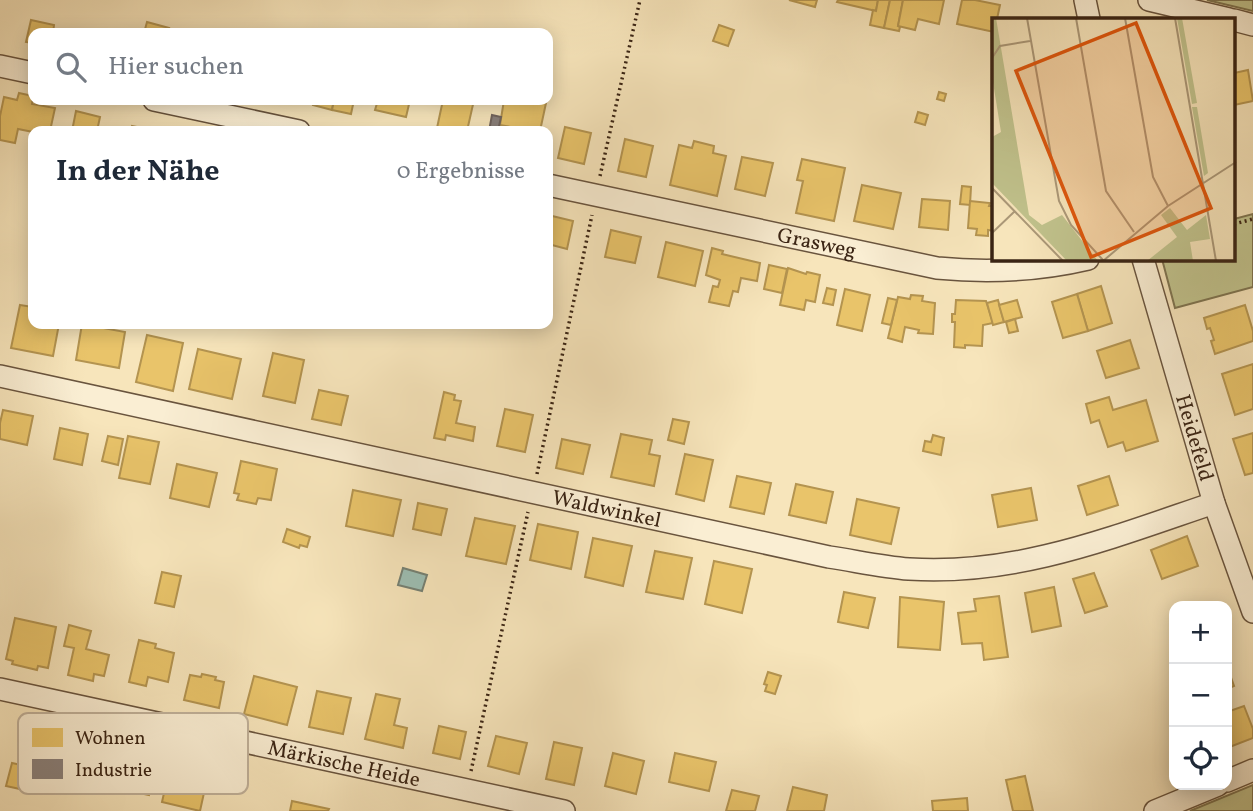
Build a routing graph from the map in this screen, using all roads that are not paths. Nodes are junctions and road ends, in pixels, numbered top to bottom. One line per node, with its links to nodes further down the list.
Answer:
1 (1085, 0): 3 (street)
2 (1149, 0): 4 (street)
3 (1089, 18)
4 (1224, 18)
5 (0, 66): 6 (street)
6 (28, 73)
7 (177, 105): 8 (street)
8 (276, 126)
9 (553, 186): 10 (street, Grasweg)
10 (1079, 261)
11 (1144, 261): 13 (street, Heidefeld)
12 (0, 376): 13 (street, Waldwinkel)
13 (1214, 503): 14 (street, Heidefeld)
14 (1253, 612)
15 (0, 689): 16 (street, Märkische Heide)
16 (110, 713)
17 (248, 743): 21 (street, Märkische Heide)
18 (1253, 770): 19 (street)
19 (1232, 779)
20 (1206, 790): 22 (street)
21 (564, 811)
22 (1155, 811)

